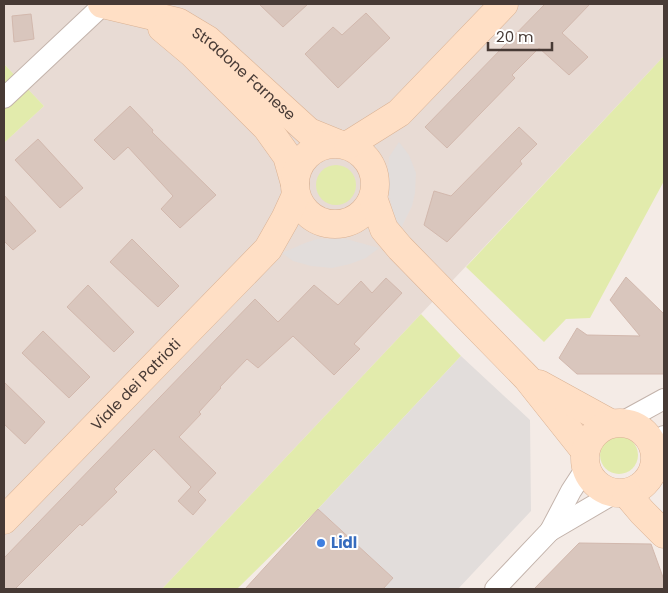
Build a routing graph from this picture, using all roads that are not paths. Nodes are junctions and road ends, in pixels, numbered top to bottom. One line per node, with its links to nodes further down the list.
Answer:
1 (103, 4): 3 (street, Stradone Farnese); 4 (street)
2 (504, 4): 5 (street)
3 (147, 15): 6 (street, Stradone Farnese); 8 (street, Stradone Farnese)
4 (4, 98)
5 (398, 113): 6 (street); 7 (street)
6 (342, 144): 7 (street); 8 (street)
7 (372, 168): 9 (street)
8 (296, 189): 10 (street); 12 (street, Viale dei Patrioti)
9 (374, 198): 10 (street); 11 (street)
10 (336, 222): 11 (street); 12 (street, Viale dei Patrioti)
11 (400, 248): 13 (street)
12 (268, 249): 19 (street, Viale dei Patrioti)
13 (527, 378): 15 (street); 17 (street)
14 (664, 399): 15 (street)
15 (616, 423): 16 (street); 17 (street)
16 (660, 458): 18 (street)
17 (586, 459): 18 (street); 20 (street)
18 (620, 493): 20 (street); 21 (street)
19 (4, 520)
20 (550, 531): 22 (street)
21 (664, 534)
22 (495, 589)

